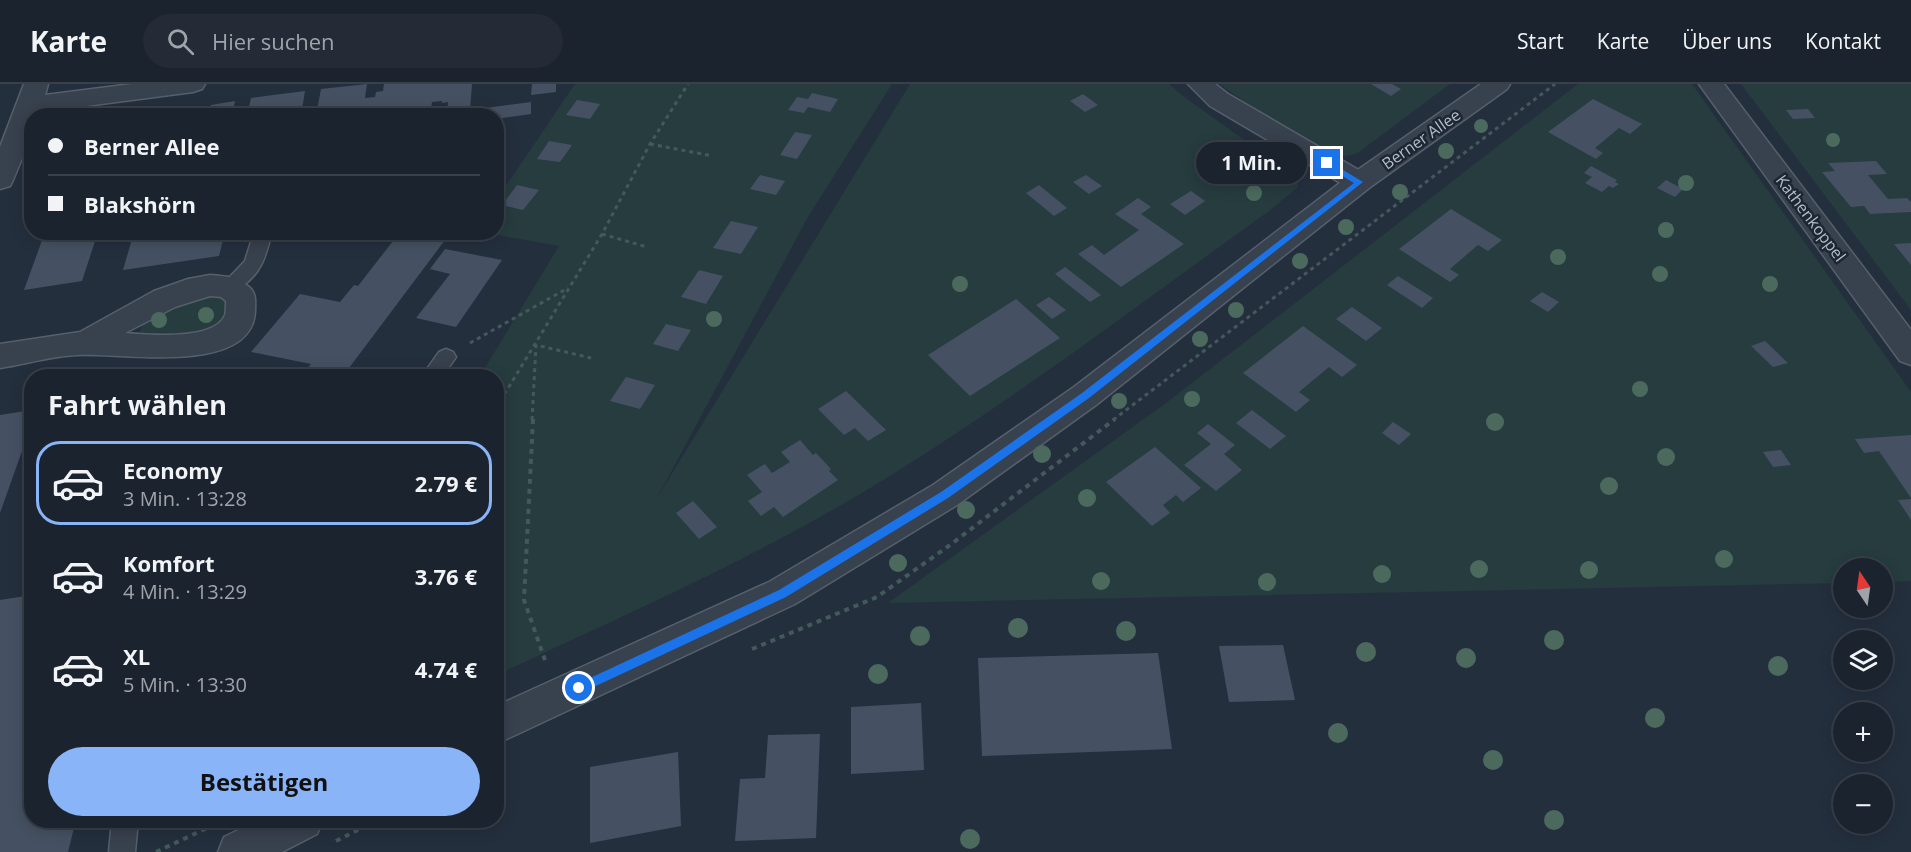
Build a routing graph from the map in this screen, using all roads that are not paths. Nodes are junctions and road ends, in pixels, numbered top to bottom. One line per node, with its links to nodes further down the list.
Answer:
1 (193, 84): 5 (street)
2 (1200, 84): 9 (street)
3 (1498, 84): 9 (street, Berner Allee)
4 (1711, 84): 13 (street, Kathenkoppel)
5 (33, 94): 6 (street)
6 (28, 108)
7 (24, 117): 8 (street)
8 (0, 179)
9 (1359, 182): 17 (street, Berner Allee)
10 (260, 240): 11 (lane)
11 (230, 286): 12 (street); 12 (street)
12 (85, 343): 14 (street)
13 (1911, 352)
14 (0, 356)
15 (446, 357): 16 (lane)
16 (437, 369)
17 (504, 722)
18 (124, 828): 21 (lane)
19 (319, 831): 20 (street)
20 (225, 838)
21 (122, 852)

